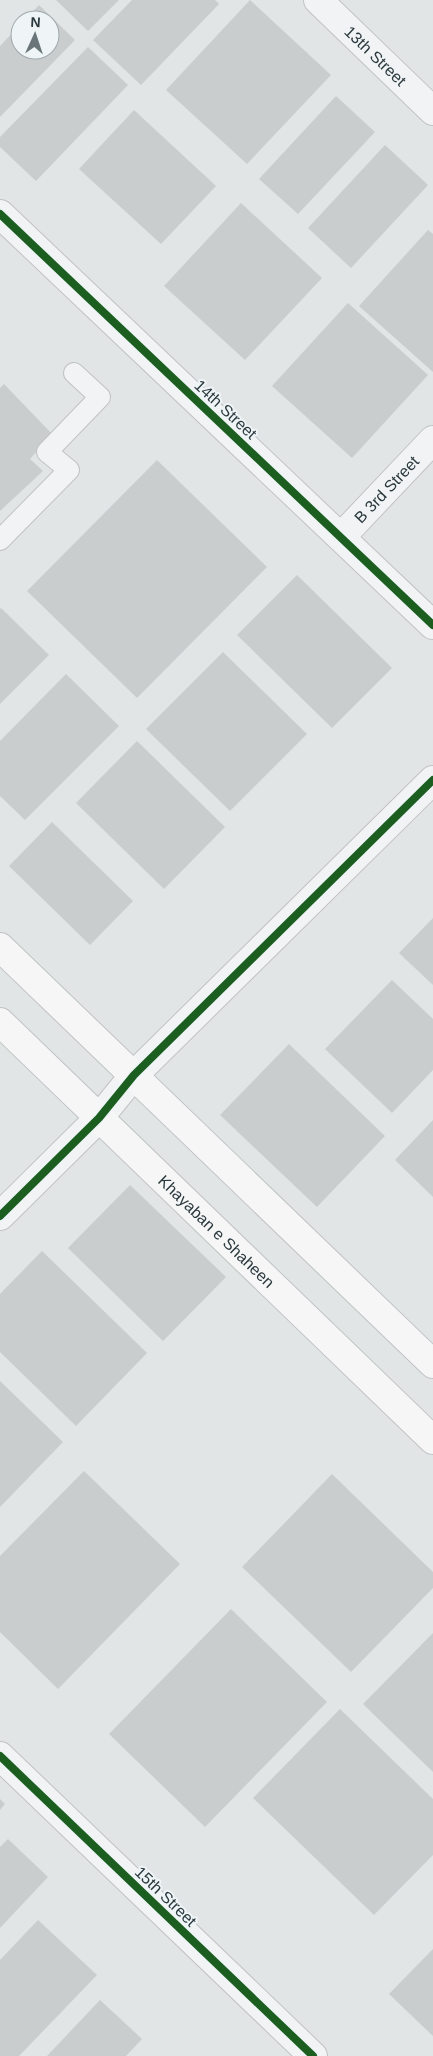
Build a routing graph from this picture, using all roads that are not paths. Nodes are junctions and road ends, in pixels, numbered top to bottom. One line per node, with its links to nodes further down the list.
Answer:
1 (318, 0): 2 (street, 13th Street)
2 (433, 111)
3 (0, 214): 6 (street, 14th Street)
4 (74, 373): 7 (lane)
5 (433, 440): 6 (street, B 3rd Street)
6 (341, 537): 8 (street, 14th Street)
7 (0, 540)
8 (433, 625)
9 (433, 780): 12 (street)
10 (0, 946): 12 (main road)
11 (0, 1022): 13 (main road, Khayaban e Shaheen)
12 (134, 1075): 13 (street); 15 (main road)
13 (99, 1118): 14 (street); 16 (main road, Khayaban e Shaheen)
14 (0, 1216)
15 (433, 1364)
16 (433, 1440)
17 (0, 1756): 18 (street, 15th Street)
18 (313, 2056)

